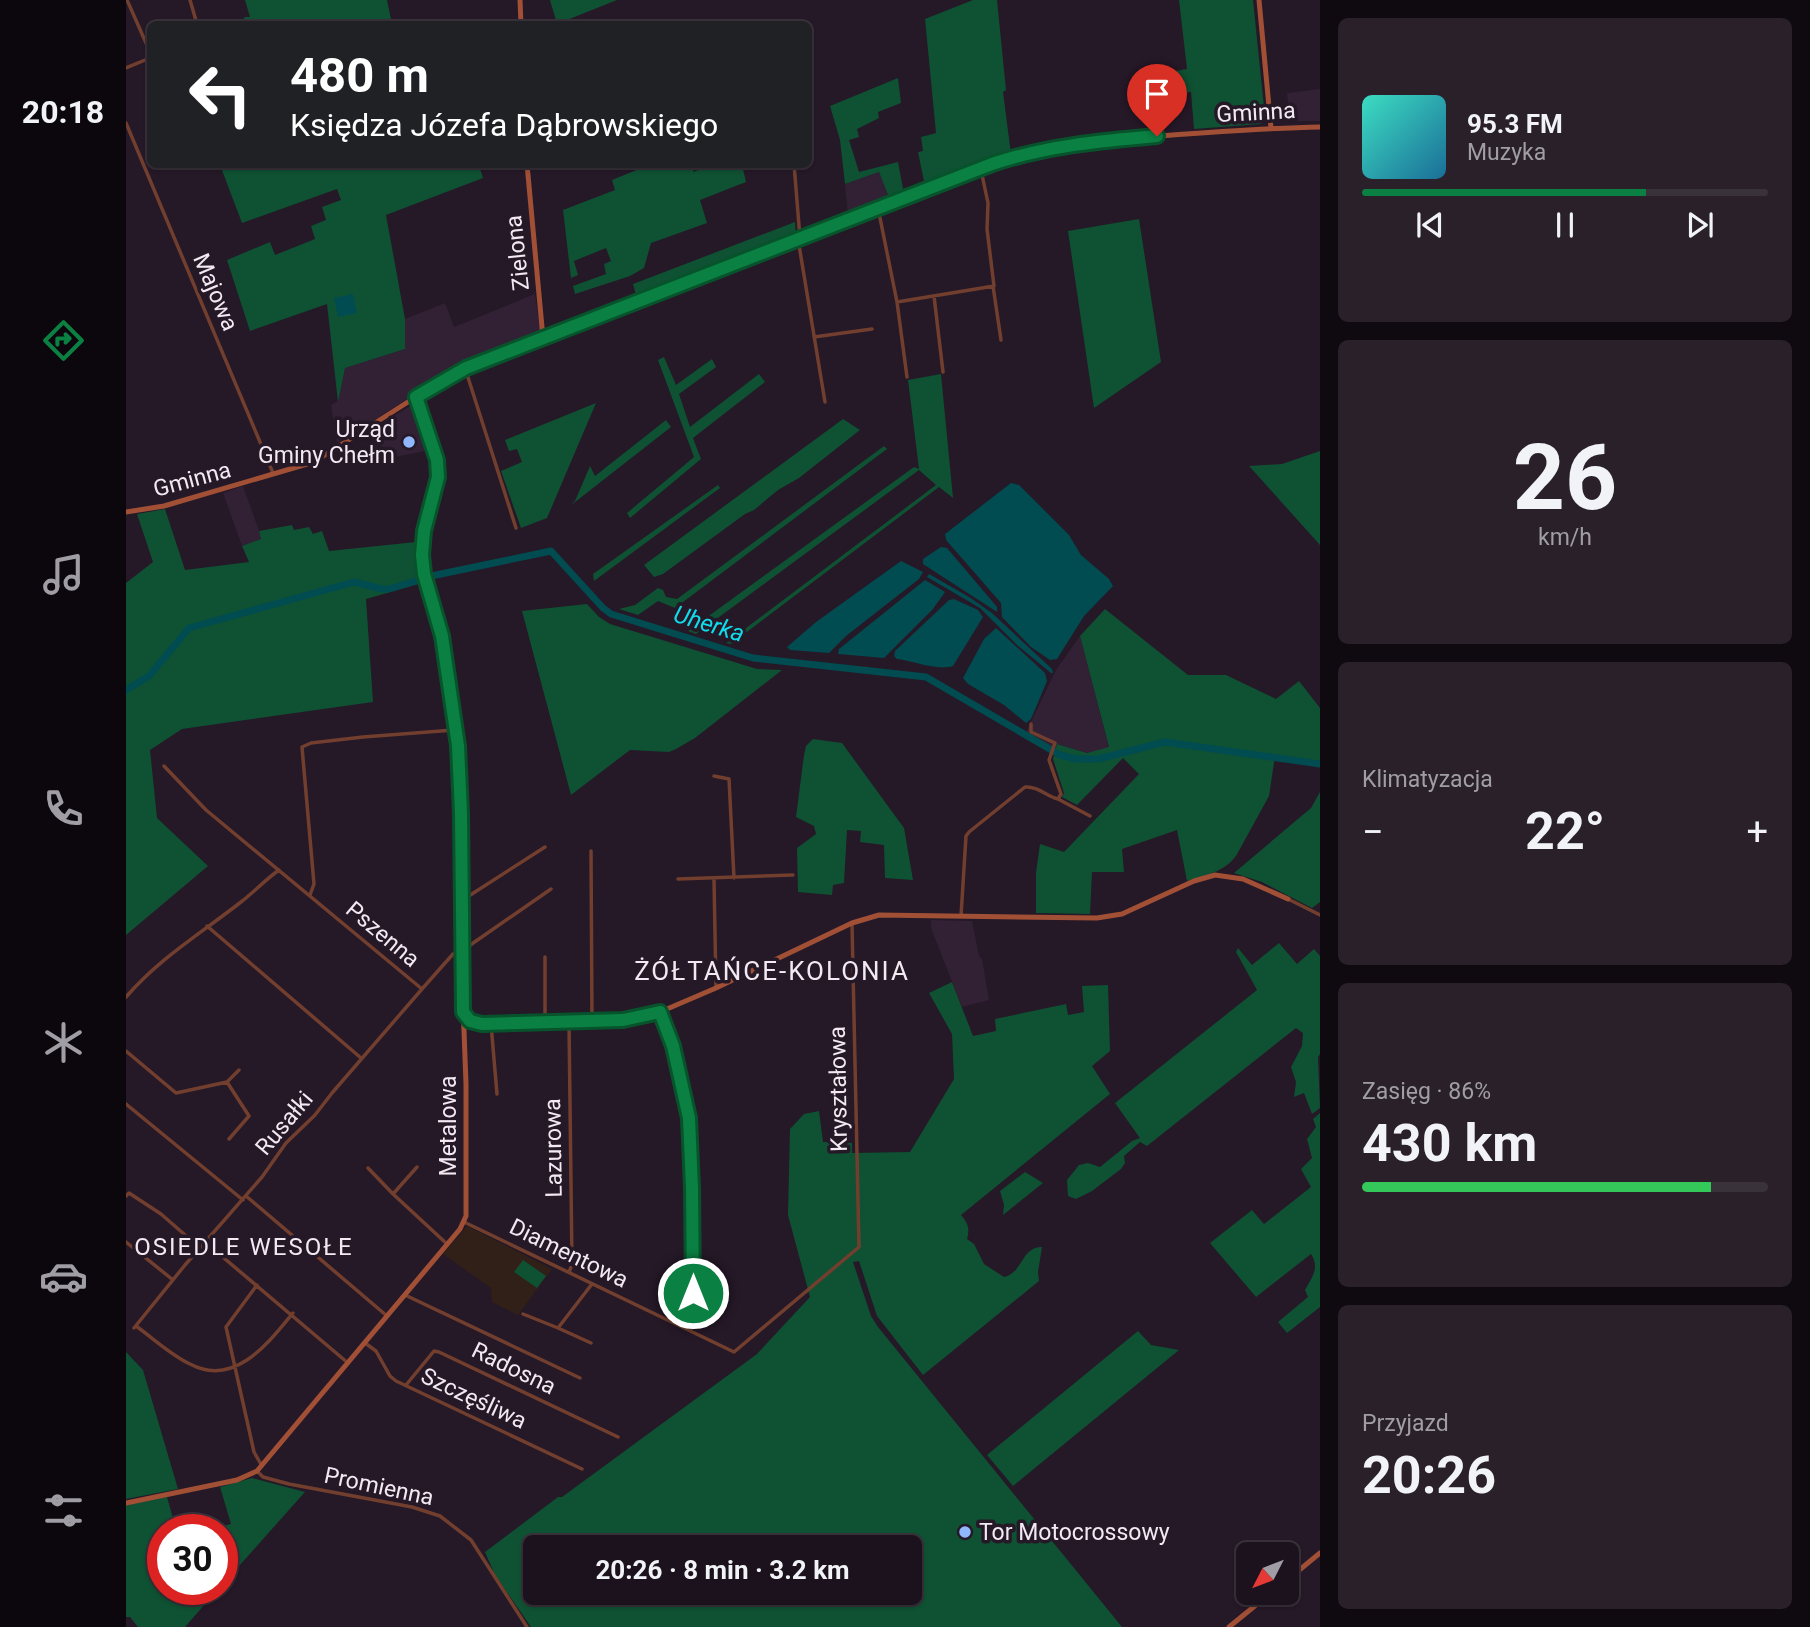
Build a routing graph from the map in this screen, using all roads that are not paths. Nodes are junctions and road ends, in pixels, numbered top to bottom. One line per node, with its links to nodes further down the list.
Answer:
1 (127, 0): 7 (street)
2 (190, 0): 5 (street)
3 (520, 0): 6 (street)
4 (1259, 0): 12 (street)
5 (196, 21)
6 (521, 21)
7 (147, 45)
8 (147, 59): 9 (street)
9 (126, 68)
10 (127, 126): 30 (street, Majowa)
11 (1320, 127): 12 (street, Gminna)
12 (1272, 128): 15 (street, Gminna)
13 (527, 168): 23 (street, Zielona)
14 (794, 168): 17 (street)
15 (980, 168): 16 (street, Gminna); 18 (street)
16 (878, 208): 17 (street, Gminna); 20 (street)
17 (799, 239): 22 (street); 23 (street, Gminna)
18 (993, 286): 19 (street); 24 (street)
19 (934, 296): 20 (street); 26 (street)
20 (897, 302): 27 (street)
21 (872, 329): 22 (street)
22 (814, 337): 29 (street)
23 (544, 338): 25 (street, Gminna)
24 (1001, 340)
25 (466, 368): 28 (street, Gminna); 32 (street)
26 (943, 372)
27 (907, 377)
28 (416, 397): 30 (street, Gminna); 34 (street, Metalowa)
29 (825, 402)
30 (274, 475): 31 (street, Gminna)
31 (126, 512)
32 (516, 528)
33 (1031, 724): 37 (street)
34 (456, 730): 47 (street); 49 (street, Metalowa)
35 (164, 766): 41 (street, Pszenna)
36 (714, 776): 43 (street)
37 (1058, 799): 38 (street); 51 (street)
38 (1090, 816)
39 (545, 847): 49 (street)
40 (591, 851): 60 (street)
41 (279, 870): 47 (street, Pszenna); 53 (street)
42 (793, 876): 43 (street)
43 (734, 878): 45 (street)
44 (678, 879): 45 (street)
45 (714, 879): 56 (street)
46 (551, 889): 54 (street, Pszenna)
47 (310, 895): 57 (street, Pszenna)
48 (1288, 899): 50 (street); 51 (street)
49 (461, 901): 54 (street, Metalowa)
50 (1320, 915)
51 (961, 916): 52 (street)
52 (852, 923): 56 (street); 95 (street, Kryształowa)
53 (207, 926): 58 (street); 67 (street)
54 (461, 950): 57 (street, Pszenna); 61 (street, Metalowa)
55 (545, 957): 62 (street)
56 (716, 988): 59 (street)
57 (422, 989): 67 (street, Rusałki)
58 (126, 997)
59 (660, 1012): 60 (street); 92 (street)
60 (592, 1021): 63 (street)
61 (473, 1023): 64 (street); 65 (street, Metalowa); 65 (street)
62 (545, 1023): 63 (street); 64 (street)
63 (569, 1023): 83 (street, Lazurowa)
64 (491, 1024): 70 (street)
65 (464, 1036): 78 (street, Metalowa)
66 (126, 1051): 69 (street)
67 (361, 1058): 77 (street, Rusałki)
68 (239, 1070): 69 (street)
69 (227, 1082): 72 (street)
70 (497, 1094)
71 (126, 1104): 77 (street)
72 (229, 1139)
73 (417, 1167): 75 (street)
74 (368, 1168): 75 (street)
75 (393, 1194): 81 (street)
76 (126, 1196): 82 (street)
77 (245, 1198): 80 (street, Rusałki); 90 (street)
78 (464, 1222): 81 (street); 83 (street, Diamentowa)
79 (126, 1242): 84 (street)
80 (205, 1242): 82 (street, Rusałki); 86 (street)
81 (447, 1244): 87 (street)
82 (200, 1248): 84 (street, Rusałki)
83 (569, 1273): 85 (street, Diamentowa)
84 (173, 1279): 97 (street, Rusałki)
85 (592, 1284): 91 (street); 92 (street, Diamentowa)
86 (257, 1286): 88 (street); 97 (street)
87 (405, 1294): 90 (street); 98 (street)
88 (292, 1314): 96 (street); 97 (street)
89 (523, 1314): 91 (street)
90 (387, 1316): 93 (street)
91 (558, 1328): 94 (street)
92 (691, 1332): 95 (street, Diamentowa)
93 (365, 1343): 96 (street); 99 (street, Szczęśliwa)
94 (591, 1343)
95 (734, 1352)
96 (348, 1363): 101 (street)
97 (234, 1366): 101 (street)
98 (580, 1378)
99 (406, 1385): 100 (street, Radosna); 102 (street, Szczęśliwa)
100 (618, 1437)
101 (259, 1469): 103 (street); 107 (street, Promienna)
102 (582, 1469)
103 (126, 1503)
104 (1320, 1553): 105 (street)
105 (1299, 1570)
106 (1256, 1605): 108 (street)
107 (527, 1627)
108 (1229, 1627)

